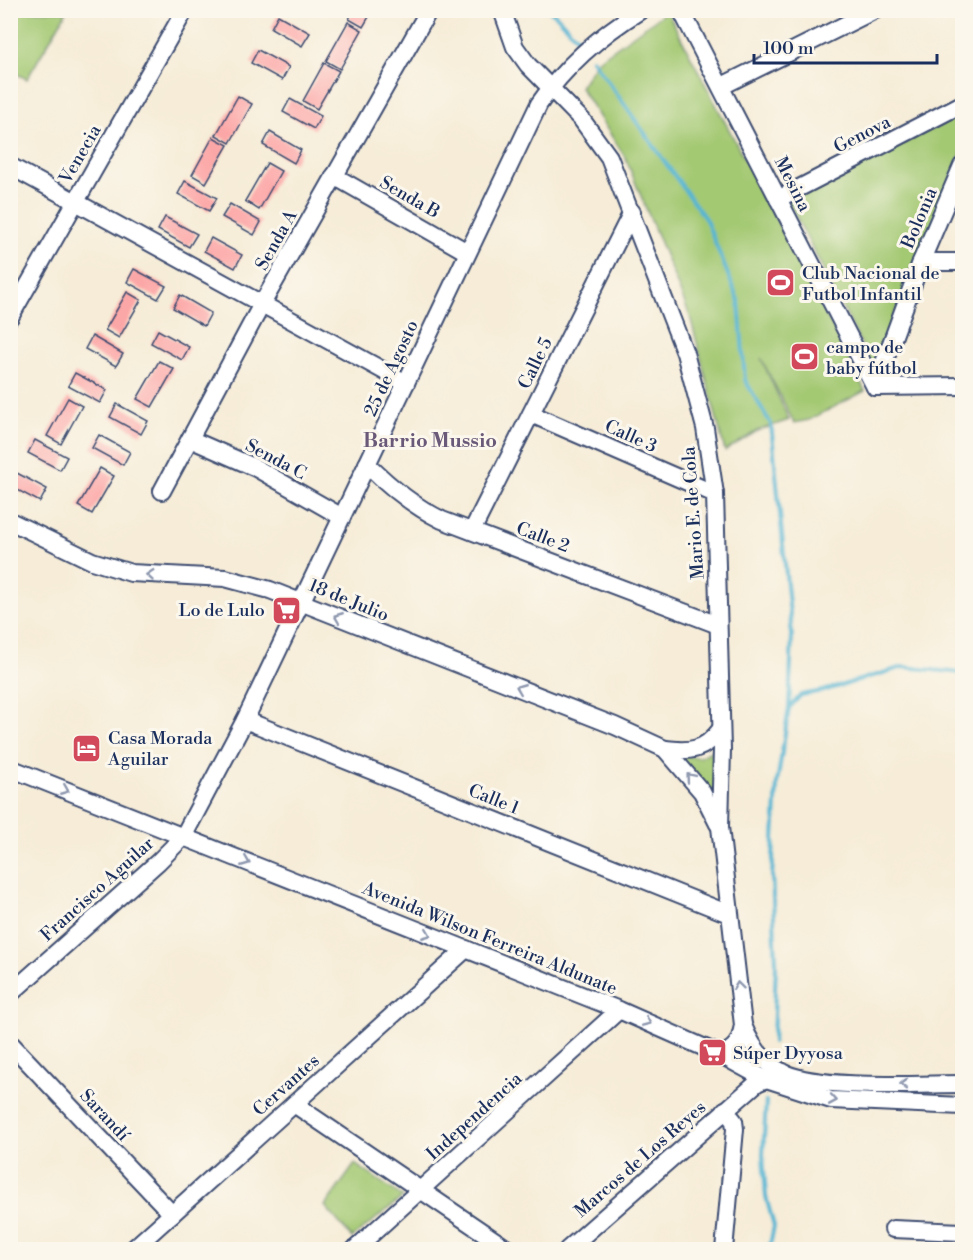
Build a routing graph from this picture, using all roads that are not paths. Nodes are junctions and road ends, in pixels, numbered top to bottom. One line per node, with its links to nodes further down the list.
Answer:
1 (185, 10): 14 (street, Venecia)
2 (429, 10): 12 (street, Senda A)
3 (502, 10): 8 (street, Mario E. de Cola)
4 (641, 10): 8 (street, 25 de Agosto)
5 (681, 10): 7 (street, Mesina)
6 (875, 10): 7 (street)
7 (722, 86): 13 (street, Mesina)
8 (551, 87): 15 (street, Mario E. de Cola); 16 (street, 25 de Agosto)
9 (963, 104): 13 (street, Genova)
10 (10, 166): 14 (street)
11 (963, 166): 17 (street, Bolonia)
12 (334, 176): 16 (street, Senda B); 19 (street, Senda A)
13 (778, 199): 21 (street, Mesina)
14 (76, 201): 19 (street); 20 (street, Venecia)
15 (632, 212): 24 (street, Calle 5); 28 (street, Mario E. de Cola)
16 (467, 252): 22 (street, 25 de Agosto)
17 (921, 262): 18 (street); 21 (street, Bolonia)
18 (963, 262)
19 (262, 304): 22 (street); 25 (street, Senda A)
20 (10, 317)
21 (871, 382): 23 (street)
22 (406, 383): 26 (street, 25 de Agosto)
23 (963, 386)
24 (531, 414): 28 (street, Calle 3); 31 (street, Calle 5)
25 (190, 440): 27 (street, Senda A); 29 (street, Senda C)
26 (367, 464): 29 (street, 25 de Agosto); 31 (street, Calle 2)
27 (162, 491)
28 (715, 494): 33 (street, Mario E. de Cola)
29 (342, 517): 32 (street, 25 de Agosto)
30 (10, 521): 32 (street, 18 de Julio, one-way to 30)
31 (472, 531): 33 (street, Calle 2)
32 (300, 602): 34 (street, 25 de Agosto); 36 (street, 18 de Julio, one-way to 32)
33 (718, 625): 35 (street, Mario E. de Cola)
34 (245, 720): 39 (street, 25 de Agosto); 40 (street, Calle 1)
35 (720, 730): 36 (street, 18 de Julio); 38 (street, Mario E. de Cola)
36 (665, 749): 38 (street, 18 de Julio, one-way to 36)
37 (10, 768): 39 (street, Avenida Wilson Ferreira Aldunate, one-way to 39)
38 (720, 827): 40 (street, Mario E. de Cola)
39 (183, 837): 41 (street, Avenida Wilson Ferreira Aldunate, one-way to 41); 42 (street, Francisco Aguilar)
40 (729, 914): 44 (street, Mario E. de Cola, one-way to 40)
41 (466, 949): 43 (street, Avenida Wilson Ferreira Aldunate); 52 (street, Cervantes)
42 (10, 994)
43 (619, 1010): 46 (street, Avenida Wilson Ferreira Aldunate, one-way to 46); 55 (street, Independencia)
44 (743, 1025): 46 (street); 47 (street)
45 (10, 1043): 56 (street, Sarandí)
46 (722, 1055): 48 (street, Avenida Wilson Ferreira Aldunate)
47 (783, 1072): 48 (street, Marcos de Los Reyes); 49 (street, one-way to 47)
48 (763, 1078): 50 (street, Avenida Wilson Ferreira Aldunate); 51 (street, Marcos de Los Reyes)
49 (963, 1084)
50 (795, 1089): 51 (street, Marcos de Los Reyes); 53 (street, Avenida Wilson Ferreira Aldunate, one-way to 53)
51 (739, 1099): 54 (street, Marcos de Los Reyes)
52 (294, 1104): 55 (street); 56 (street, Cervantes)
53 (963, 1106)
54 (725, 1110): 62 (street, Marcos de Los Reyes); 63 (street)
55 (421, 1190): 60 (street, Independencia); 61 (street)
56 (172, 1214): 59 (street, Cervantes)
57 (893, 1229): 58 (street)
58 (963, 1232)
59 (132, 1250)
60 (354, 1250)
61 (509, 1250)
62 (567, 1250)
63 (724, 1250)

